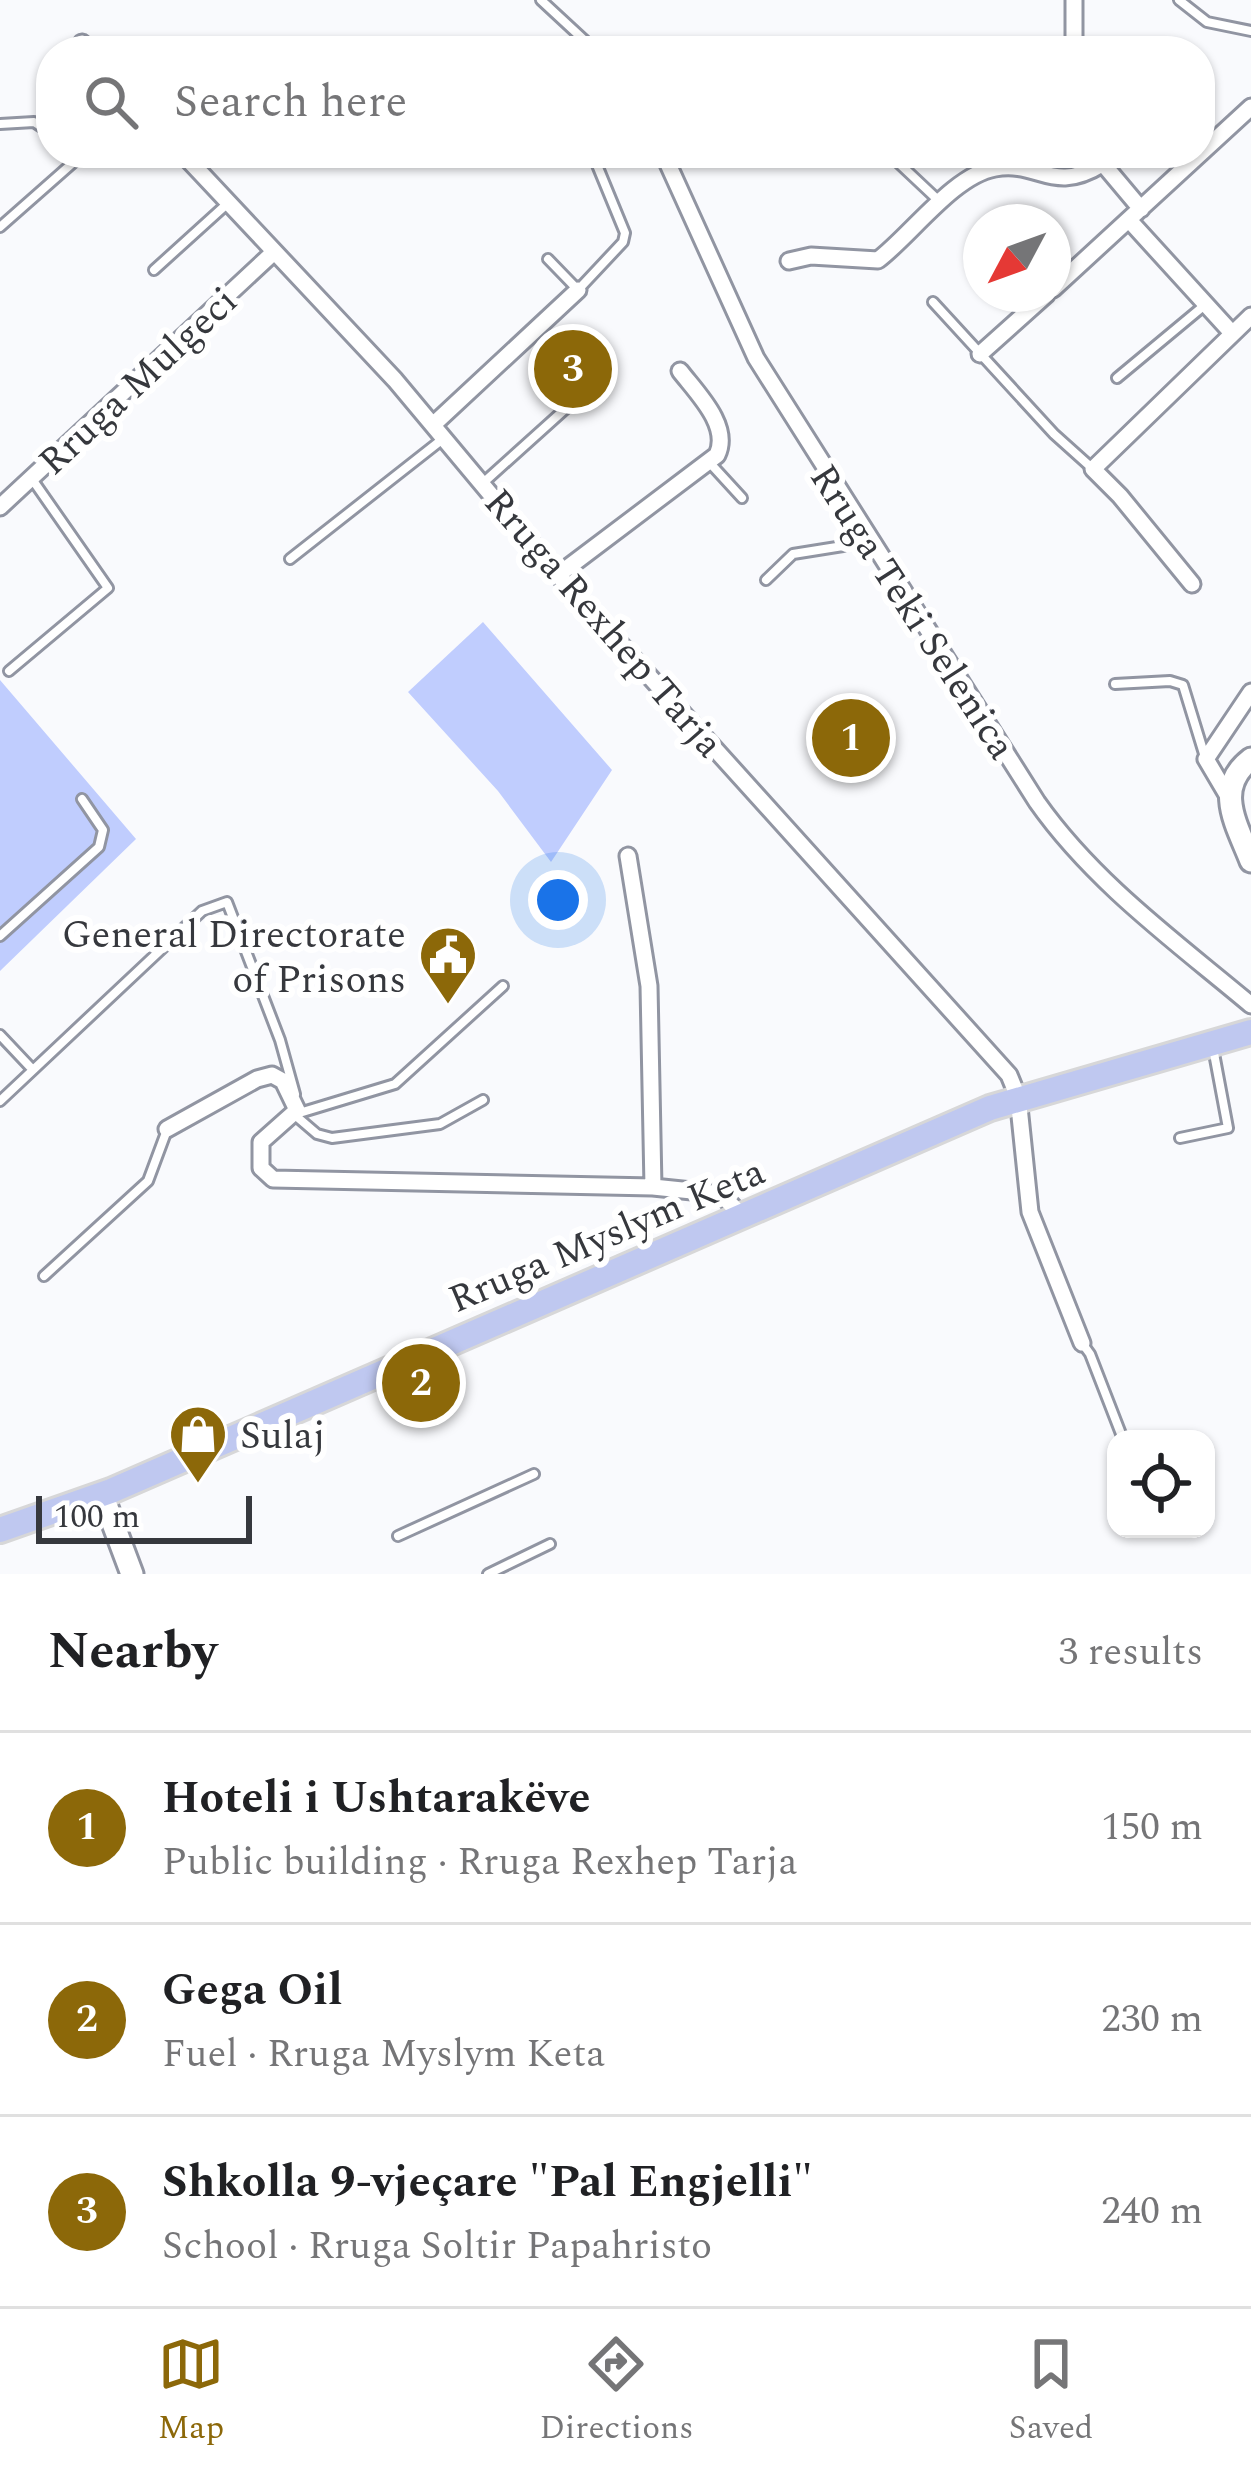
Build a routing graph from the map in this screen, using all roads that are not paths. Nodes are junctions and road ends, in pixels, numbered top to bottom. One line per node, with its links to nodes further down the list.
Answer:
1 (541, 0): 5 (lane)
2 (1074, 0): 6 (street)
3 (1179, 0): 4 (lane)
4 (1251, 31)
5 (580, 36)
6 (1074, 36)
7 (1251, 107): 10 (street)
8 (36, 123): 9 (lane)
9 (0, 124)
10 (1215, 140)
11 (63, 168): 24 (lane)
12 (196, 168): 21 (street, Rruga Rexhep Tarja)
13 (598, 168): 30 (lane)
14 (670, 168): 47 (street, Rruga Teki Selenica)
15 (904, 168): 22 (lane)
16 (982, 168): 22 (street)
17 (1032, 168): 18 (street)
18 (1085, 168)
19 (1104, 168): 23 (street)
20 (1185, 168): 23 (street)
21 (228, 202): 25 (street, Rruga Rexhep Tarja); 28 (lane)
22 (941, 202): 27 (street)
23 (1135, 214): 29 (street); 32 (street)
24 (0, 227)
25 (274, 252): 40 (street, Rruga Rexhep Tarja); 43 (street, Rruga Mulgeci)
26 (548, 259): 30 (lane)
27 (789, 261)
28 (154, 270)
29 (1071, 272)
30 (578, 290): 40 (street)
31 (934, 302): 36 (lane)
32 (1207, 303): 35 (street); 38 (lane)
33 (1027, 312): 36 (street)
34 (1251, 316): 35 (street)
35 (1232, 332): 42 (street)
36 (980, 354): 42 (lane)
37 (680, 371): 41 (street)
38 (1117, 378)
39 (583, 393): 44 (lane)
40 (440, 431): 44 (street, Rruga Rexhep Tarja); 48 (lane)
41 (709, 461): 45 (lane); 49 (street)
42 (1093, 469): 51 (street)
43 (32, 478): 46 (street, Rruga Mulgeci); 52 (lane)
44 (482, 484): 49 (street, Rruga Rexhep Tarja)
45 (742, 498)
46 (0, 507)
47 (866, 536): 50 (lane); 63 (street, Rruga Teki Selenica)
48 (290, 559)
49 (558, 575): 68 (street, Rruga Rexhep Tarja)
50 (766, 580)
51 (1192, 584)
52 (9, 671)
53 (1115, 684): 55 (lane)
54 (1251, 692): 55 (street)
55 (1206, 758): 57 (street)
56 (1251, 759): 57 (street)
57 (1229, 798): 60 (street)
58 (82, 799): 61 (lane)
59 (628, 856): 74 (street)
60 (1251, 861)
61 (0, 936)
62 (503, 986): 71 (lane)
63 (1251, 1005)
64 (1251, 1032): 66 (main road, Rruga Myslym Keta)
65 (0, 1035): 67 (lane)
66 (1212, 1043): 68 (main road, Rruga Myslym Keta); 73 (lane)
67 (33, 1070): 70 (lane); 71 (lane)
68 (1018, 1097): 75 (main road, Rruga Myslym Keta); 78 (street)
69 (483, 1100): 71 (lane)
70 (0, 1101)
71 (295, 1108): 72 (street); 74 (street)
72 (167, 1129): 76 (lane)
73 (1180, 1138)
74 (653, 1187): 75 (street)
75 (741, 1215): 77 (main road, Rruga Myslym Keta)
76 (44, 1276)
77 (451, 1341): 79 (main road, Rruga Myslym Keta); 80 (lane)
78 (1082, 1342): 82 (lane)
79 (377, 1373): 81 (lane); 84 (main road, Rruga Myslym Keta)
80 (432, 1376)
81 (408, 1386)
82 (1120, 1430)
83 (534, 1474): 86 (lane)
84 (102, 1494): 85 (main road, Rruga Myslym Keta); 88 (street)
85 (0, 1530)
86 (398, 1536)
87 (550, 1544): 89 (lane)
88 (132, 1574)
89 (488, 1574)

